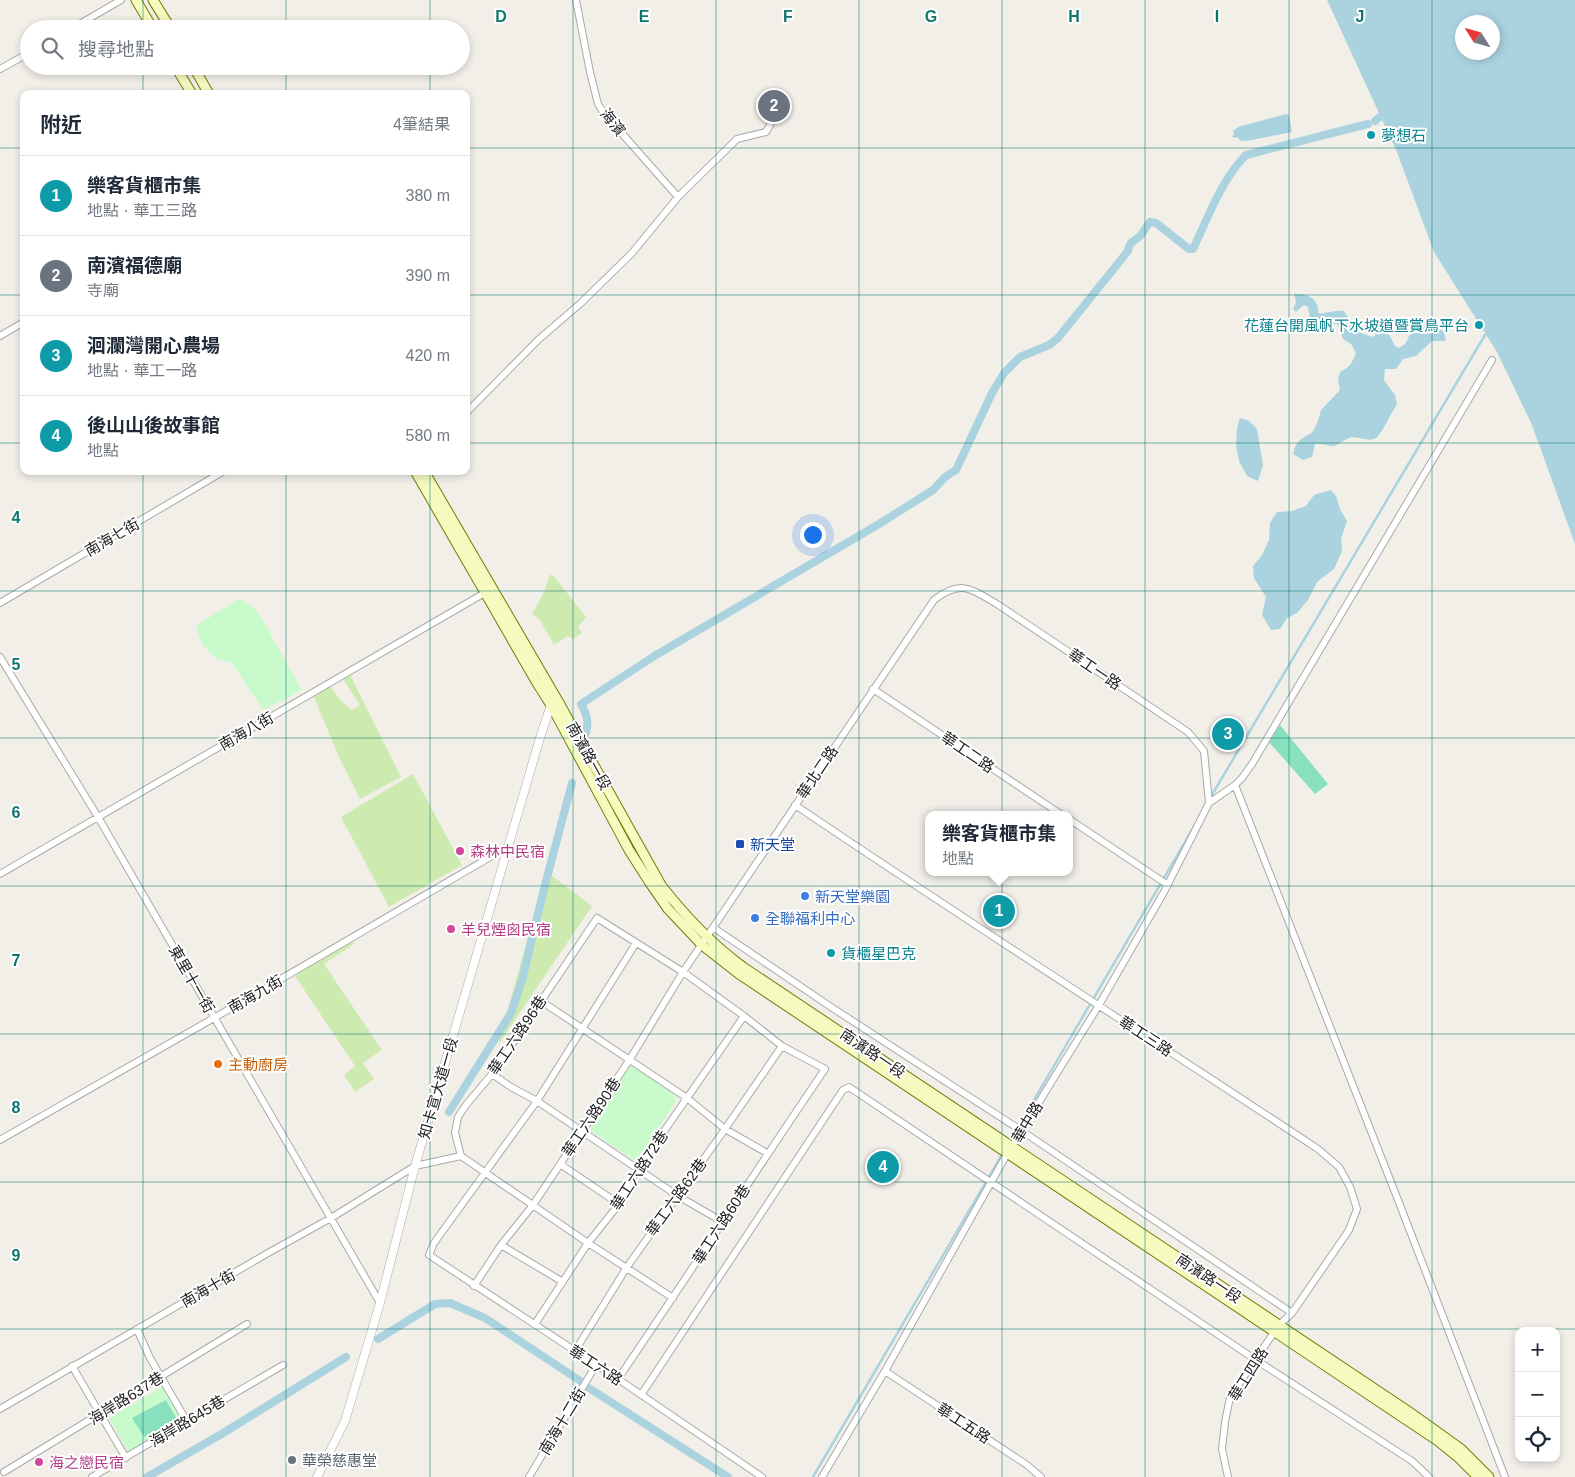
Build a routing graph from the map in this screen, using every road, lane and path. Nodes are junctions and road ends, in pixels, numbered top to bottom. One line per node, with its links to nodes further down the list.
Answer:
1 (121, 0): 5 (street)
2 (136, 0): 6 (main road)
3 (153, 0): 7 (main road)
4 (576, 0): 15 (street, 海濱)
5 (87, 20)
6 (148, 20)
7 (165, 20)
8 (20, 58): 9 (street)
9 (0, 69)
10 (180, 75): 12 (main road)
11 (198, 75): 13 (main road)
12 (190, 90)
13 (206, 90)
14 (772, 121): 15 (street)
15 (678, 197): 19 (street)
16 (20, 324): 17 (street)
17 (0, 336)
18 (1492, 360): 29 (street)
19 (470, 409)
20 (217, 475): 25 (street, 南海七街)
21 (417, 475): 23 (main road, 南濱路一段)
22 (426, 475): 23 (main road, 南濱路一段)
23 (488, 591): 28 (main road, 南濱路一段); 33 (street, 南海八街)
24 (934, 600): 27 (street, 華北二路); 30 (street, 華工一路)
25 (0, 602)
26 (0, 657): 33 (street, 東里十一街)
27 (873, 689): 31 (street, 華北二路); 32 (street, 華工二路)
28 (554, 703): 35 (street, 知卡宣大道一段); 39 (main road, 南濱路一段)
29 (1235, 786): 30 (street); 105 (street)
30 (1209, 803): 37 (street, 華中路)
31 (795, 805): 38 (street, 華北二路); 43 (street, 華工三路)
32 (1056, 811)
33 (98, 817): 36 (street, 南海八街); 45 (street, 東里十一街)
34 (1073, 822): 37 (street)
35 (509, 846): 45 (street, 南海九街); 60 (street, 知卡宣大道一段)
36 (0, 874)
37 (1168, 886): 43 (street, 華中路)
38 (714, 928): 39 (street, 華北二路); 54 (street)
39 (705, 941): 41 (street, 華工六路90巷); 56 (main road, 南濱路一段)
40 (636, 943): 41 (street); 42 (street, 華工六路96巷); 46 (street)
41 (683, 972): 44 (street); 48 (street, 華工六路90巷)
42 (541, 1001): 46 (street); 49 (street, 華工六路96巷)
43 (1099, 1005): 54 (street, 華中路); 76 (street, 華工三路)
44 (744, 1016): 47 (street); 50 (street, 華工六路72巷)
45 (214, 1018): 55 (street, 南海九街); 67 (street, 東里十一街)
46 (584, 1029): 48 (street); 51 (street)
47 (782, 1046): 52 (street, 華工六路62巷); 57 (street, 華工六路60巷)
48 (630, 1059): 50 (street); 53 (street, 華工六路90巷)
49 (492, 1074): 51 (street); 58 (street, 華工六路96巷)
50 (687, 1098): 52 (street); 61 (street, 華工六路72巷)
51 (537, 1101): 53 (street); 62 (street)
52 (725, 1129): 57 (street); 64 (street, 華工六路62巷)
53 (581, 1131): 59 (street, 華工六路90巷); 61 (street)
54 (1022, 1131): 56 (street, 華中路); 76 (street)
55 (0, 1140)
56 (1010, 1150): 63 (street, 華中路); 79 (main road, 南濱路一段)
57 (767, 1153): 68 (street, 華工六路60巷)
58 (461, 1156): 60 (street, 南海十街); 62 (street)
59 (560, 1164): 65 (street); 66 (street, 華工六路90巷)
60 (415, 1166): 67 (street, 南海十街); 75 (street, 知卡宣大道一段)
61 (637, 1170): 64 (street); 65 (street, 華工六路72巷)
62 (484, 1173): 66 (street); 73 (street, 華工六路)
63 (991, 1183): 82 (street); 86 (street, 華中路); 89 (street)
64 (678, 1196): 68 (street); 71 (street, 華工六路62巷)
65 (619, 1204): 69 (street, 華工六路72巷)
66 (533, 1205): 69 (street); 70 (street, 華工六路90巷)
67 (331, 1218): 75 (street, 東里十一街); 80 (street, 南海十街)
68 (723, 1222): 74 (street, 華工六路60巷)
69 (588, 1243): 71 (street); 72 (street, 華工六路72巷)
70 (501, 1245): 72 (street); 73 (street, 華工六路90巷)
71 (627, 1267): 74 (street); 81 (street, 華工六路62巷)
72 (563, 1282): 78 (street, 華工六路72巷)
73 (474, 1286): 78 (street, 華工六路)
74 (673, 1298): 88 (street, 華工六路60巷)
75 (380, 1303): 96 (street, 知卡宣大道一段)
76 (1292, 1313): 79 (street, 華工三路)
77 (247, 1324): 87 (street, 海岸路637巷)
78 (535, 1324): 81 (street, 華工六路)
79 (1277, 1328): 82 (street, 華工四路); 103 (main road, 南濱路一段); 104 (main road, 南濱路一段)
80 (136, 1329): 85 (street, 南海十街); 87 (street)
81 (575, 1352): 84 (street, 華工六路)
82 (1256, 1360): 101 (street, 華工四路); 102 (street)
83 (283, 1364): 92 (street, 海岸路645巷)
84 (596, 1365): 88 (street, 華工六路); 97 (street, 南海十二街)
85 (72, 1366): 90 (street, 南海十街); 91 (street)
86 (885, 1371): 99 (street, 華中路); 100 (street, 華工五路)
87 (161, 1376): 91 (street, 海岸路637巷); 92 (street)
88 (618, 1379): 89 (street, 華工六路)
89 (641, 1395): 98 (street, 華工六路)
90 (0, 1409)
91 (100, 1413): 93 (street); 94 (street, 海岸路637巷)
92 (186, 1420): 93 (street, 海岸路645巷)
93 (126, 1458): 95 (street, 海岸路645巷)
94 (4, 1472)
95 (92, 1477)
96 (317, 1477)
97 (529, 1477)
98 (762, 1477)
99 (822, 1477)
100 (1042, 1477)
101 (1228, 1477)
102 (1429, 1477)
103 (1478, 1477)
104 (1489, 1477)
105 (1505, 1477)

